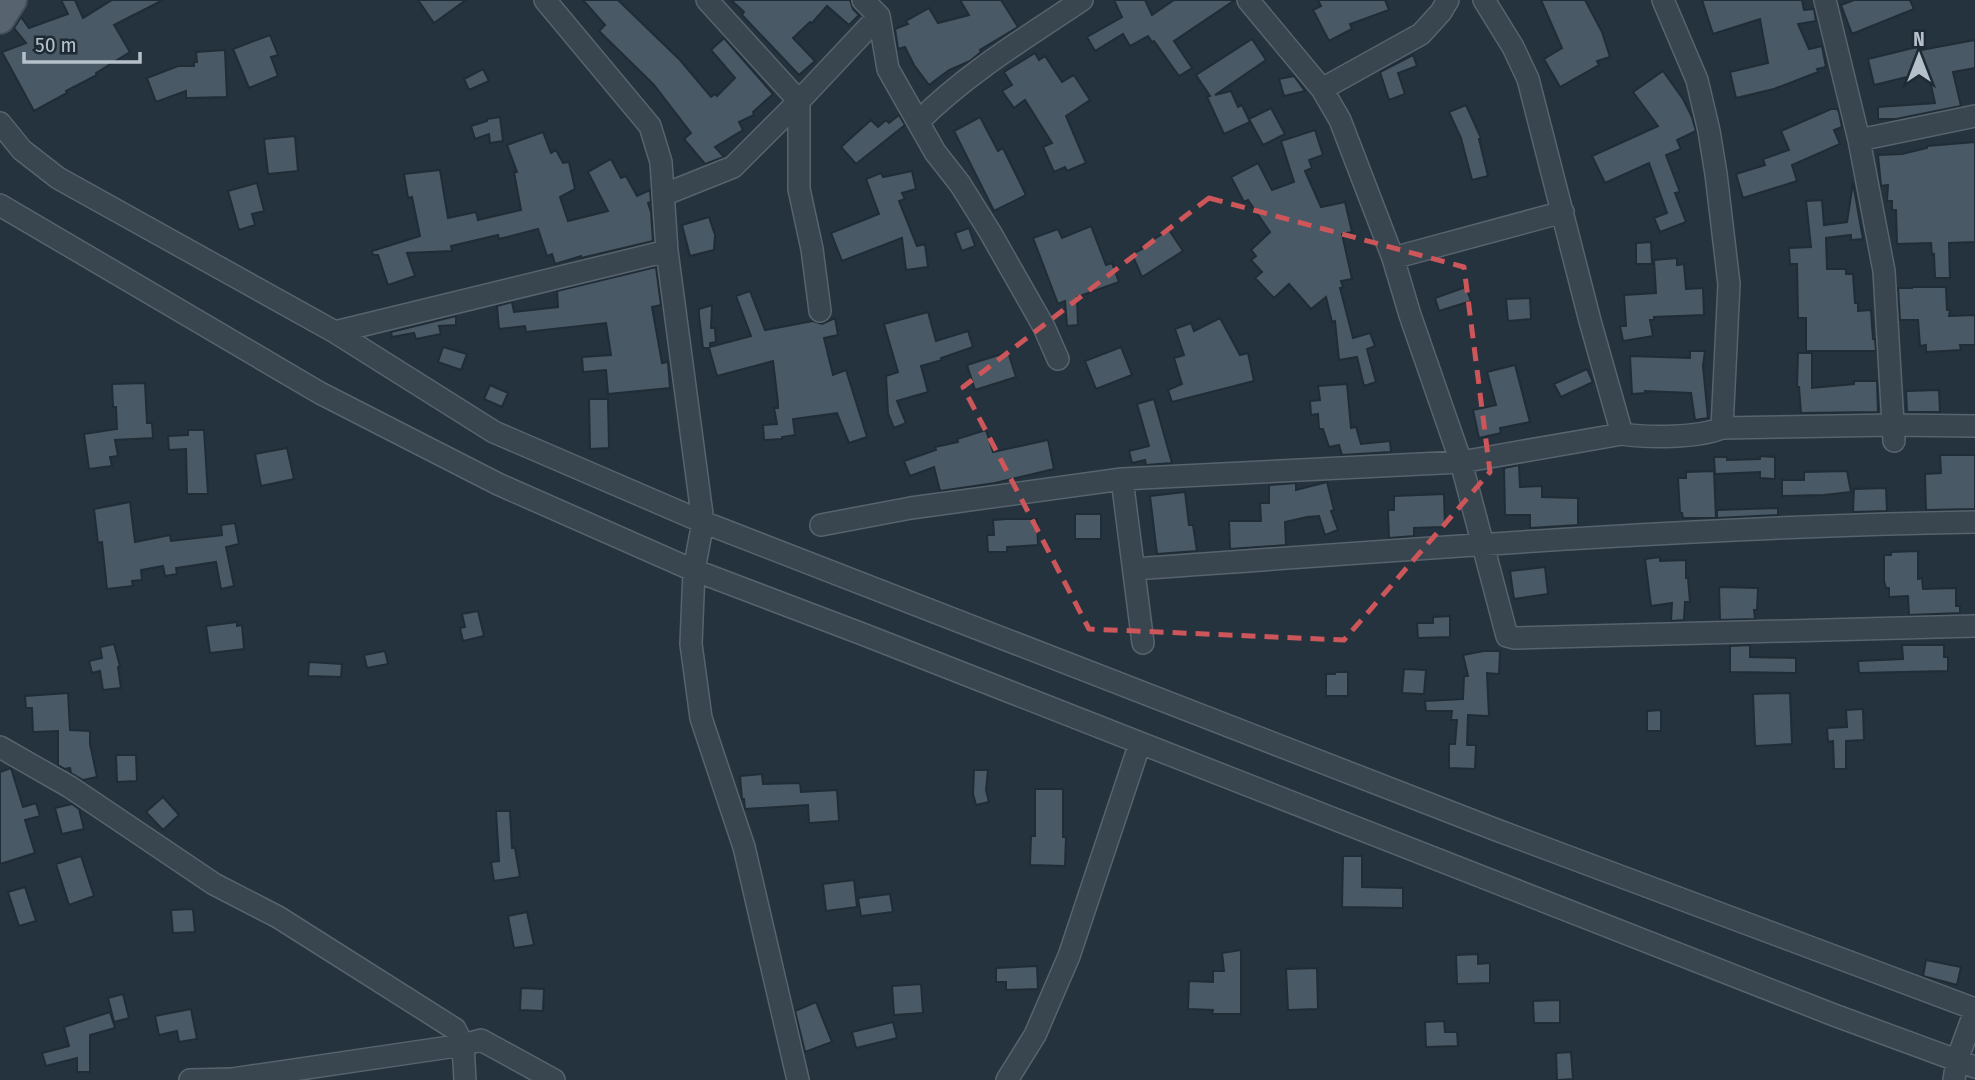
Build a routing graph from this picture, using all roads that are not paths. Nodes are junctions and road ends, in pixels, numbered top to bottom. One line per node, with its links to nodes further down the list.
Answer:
1 (12, 0): 12 (main road)
2 (545, 0): 19 (street)
3 (706, 0): 14 (street)
4 (863, 0): 11 (street)
5 (1082, 0): 16 (street)
6 (1248, 0): 13 (street)
7 (1448, 0): 13 (street)
8 (1484, 0): 21 (street)
9 (1663, 0): 28 (street)
10 (1825, 0): 18 (street)
11 (879, 16): 14 (street); 16 (street)
12 (0, 19)
13 (1322, 89): 23 (street)
14 (799, 101): 19 (street); 24 (street)
15 (1975, 116): 18 (street)
16 (918, 122): 26 (street)
17 (0, 123): 25 (street)
18 (1859, 140): 29 (street)
19 (663, 195): 22 (street)
20 (0, 205): 38 (street)
21 (1563, 212): 23 (street); 30 (street)
22 (667, 251): 25 (street); 33 (street)
23 (1393, 258): 31 (street)
24 (820, 312)
25 (335, 332): 33 (street)
26 (1058, 359)
27 (1975, 426): 29 (street)
28 (1722, 428): 29 (street); 30 (street)
29 (1894, 433)
30 (1622, 434): 31 (street)
31 (1461, 462): 32 (street); 36 (street)
32 (1122, 479): 35 (street); 37 (street)
33 (702, 522): 38 (street); 43 (street)
34 (1975, 522): 36 (street)
35 (821, 525)
36 (1484, 544): 37 (street); 39 (street)
37 (1135, 569): 40 (street)
38 (694, 570): 41 (street); 49 (street)
39 (1975, 626)
40 (1143, 643)
41 (1140, 743): 45 (street); 50 (street)
42 (0, 747): 44 (street)
43 (1975, 1010): 45 (street)
44 (463, 1045): 46 (street); 47 (street); 48 (street)
45 (1962, 1069)
46 (190, 1080)
47 (465, 1080)
48 (554, 1080)
49 (798, 1080)
50 (1007, 1080)

